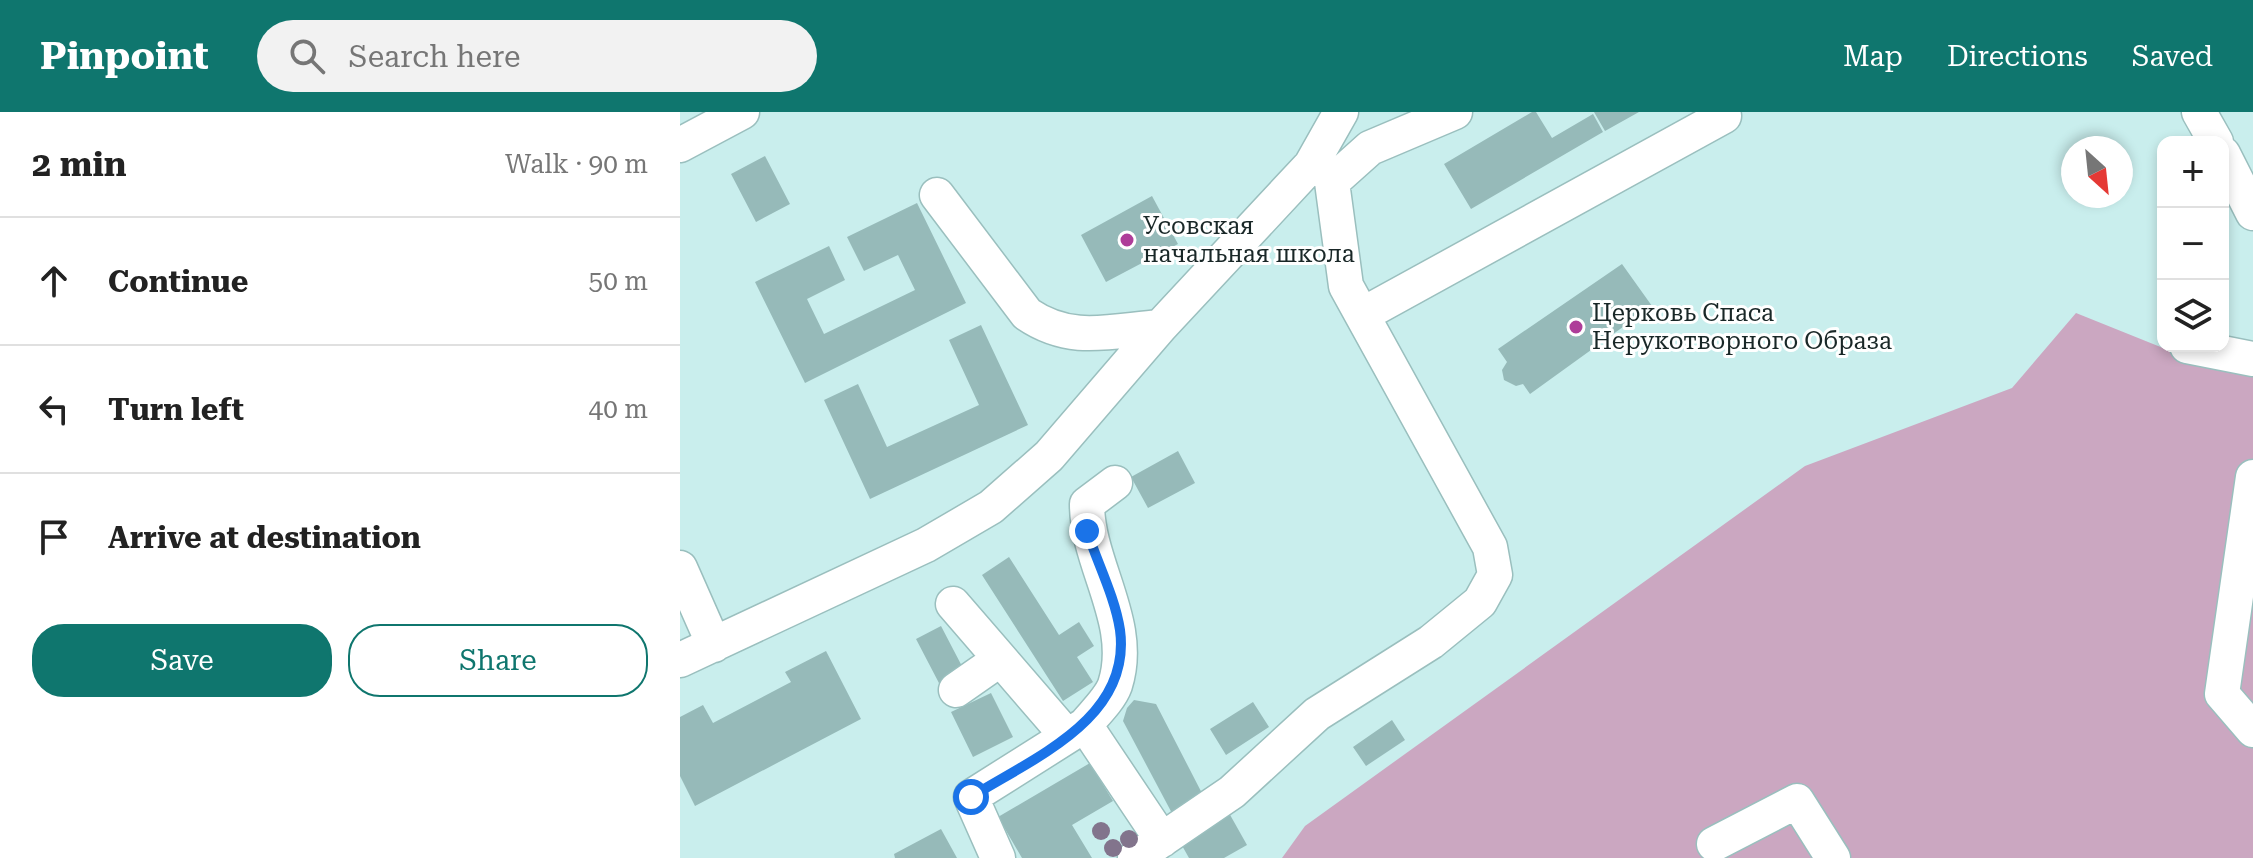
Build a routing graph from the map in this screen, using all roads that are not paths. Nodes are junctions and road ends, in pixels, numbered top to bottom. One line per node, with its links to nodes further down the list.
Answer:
1 (742, 112): 7 (street)
2 (1341, 112): 12 (street)
3 (1455, 112): 11 (street)
4 (2199, 112): 6 (street)
5 (1724, 116): 11 (street)
6 (2213, 136)
7 (680, 145)
8 (2229, 166): 10 (street)
9 (937, 195): 12 (street)
10 (2253, 213)
11 (1362, 315): 26 (street)
12 (1160, 327): 19 (street)
13 (2217, 352): 14 (street)
14 (2253, 359)
15 (2253, 477): 23 (street)
16 (1115, 483): 24 (street)
17 (680, 568): 19 (street)
18 (953, 604): 21 (street)
19 (714, 645): 20 (street)
20 (680, 660)
21 (999, 660): 22 (street); 24 (street)
22 (956, 690)
23 (2253, 730)
24 (1076, 731): 26 (street); 27 (street)
25 (1714, 844): 28 (street)
26 (1153, 850)
27 (998, 858)
28 (1833, 858)

